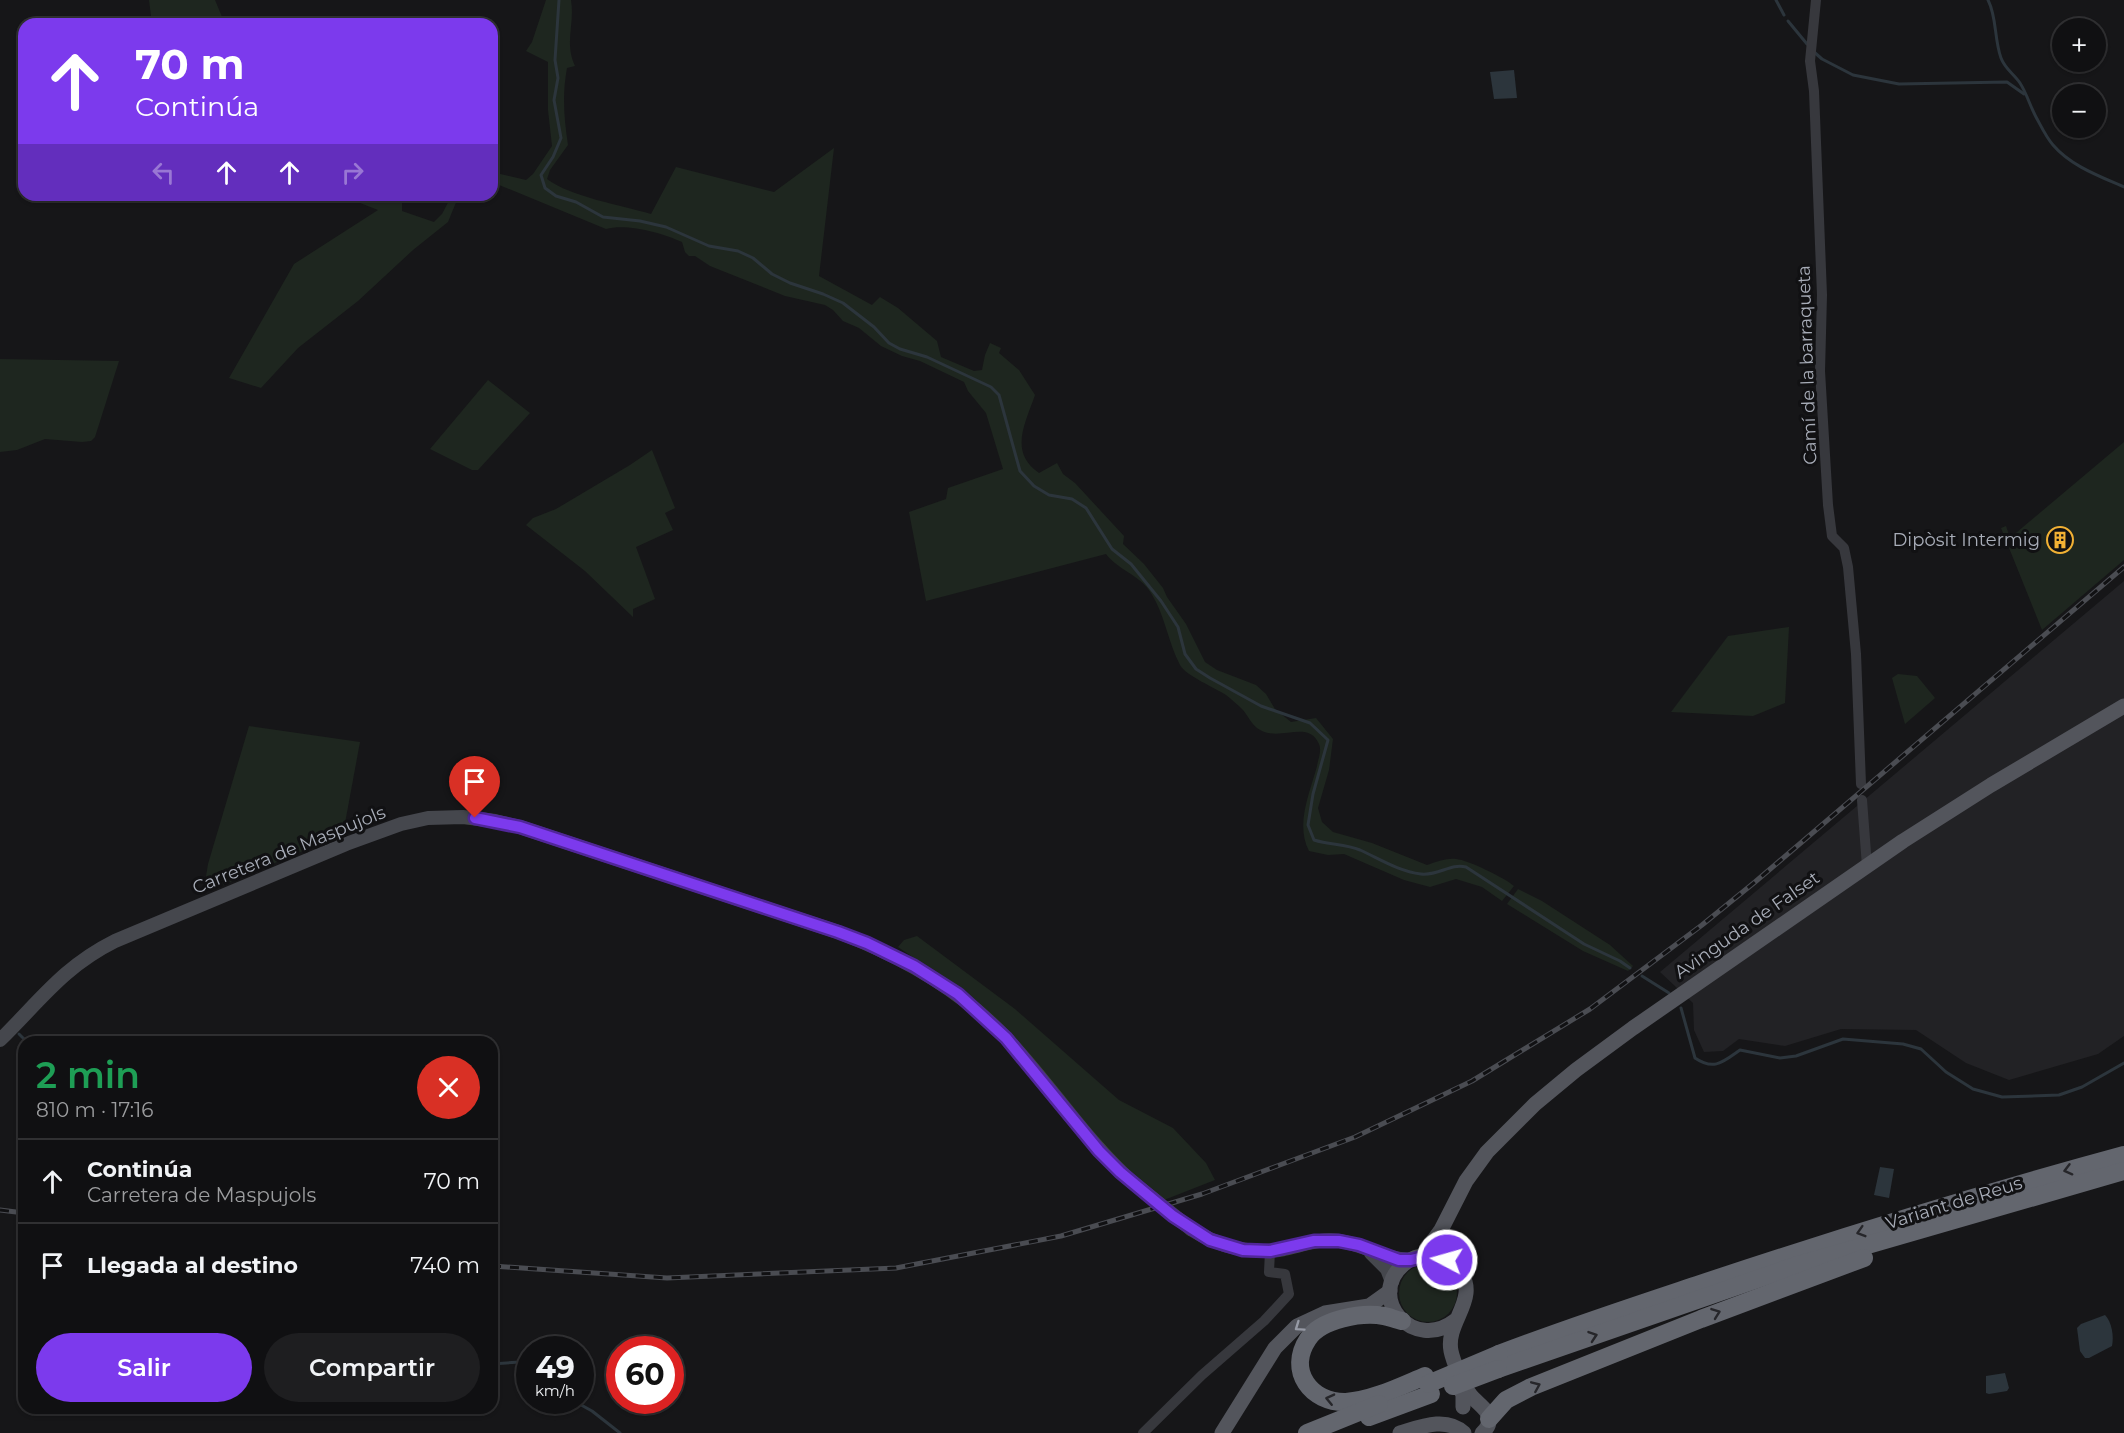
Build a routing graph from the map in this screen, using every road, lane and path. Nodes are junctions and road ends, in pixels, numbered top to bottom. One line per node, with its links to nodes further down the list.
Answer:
1 (1816, 0): 3 (street, Camí de la barraqueta)
2 (2124, 706): 5 (main road, Avinguda de Falset)
3 (1861, 784)
4 (1862, 800): 5 (street)
5 (1866, 866): 10 (main road, Avinguda de Falset)
6 (0, 1040): 12 (street, Carretera de Maspujols, bridge)
7 (2124, 1155): 15 (highway, Variant de Reus, one-way to 15)
8 (2124, 1171): 9 (highway, Variant de Reus)
9 (1954, 1221): 15 (highway, Variant de Reus); 22 (highway, one-way to 9)
10 (1442, 1230): 13 (main road, Avinguda de Falset); 14 (main road)
11 (1359, 1245): 12 (street, Carretera de Maspujols); 13 (street, Carretera de Maspujols); 16 (street)
12 (1270, 1251): 24 (street)
13 (1417, 1258): 14 (main road); 16 (main road)
14 (1447, 1260): 17 (main road)
15 (1790, 1261): 20 (highway, one-way to 15); 20 (highway)
16 (1391, 1287): 18 (main road); 25 (main road, one-way to 25)
17 (1456, 1320): 19 (main road); 22 (main road)
18 (1402, 1321): 19 (main road); 21 (highway, one-way to 18)
19 (1426, 1332): 22 (main road)
20 (1499, 1362): 21 (highway, bridge)
21 (1428, 1385): 26 (highway); 27 (highway)
22 (1478, 1416): 23 (main road)
23 (1462, 1431): 28 (main road)
24 (1143, 1433)
25 (1222, 1433)
26 (1307, 1433)
27 (1328, 1433)
28 (1400, 1433)

